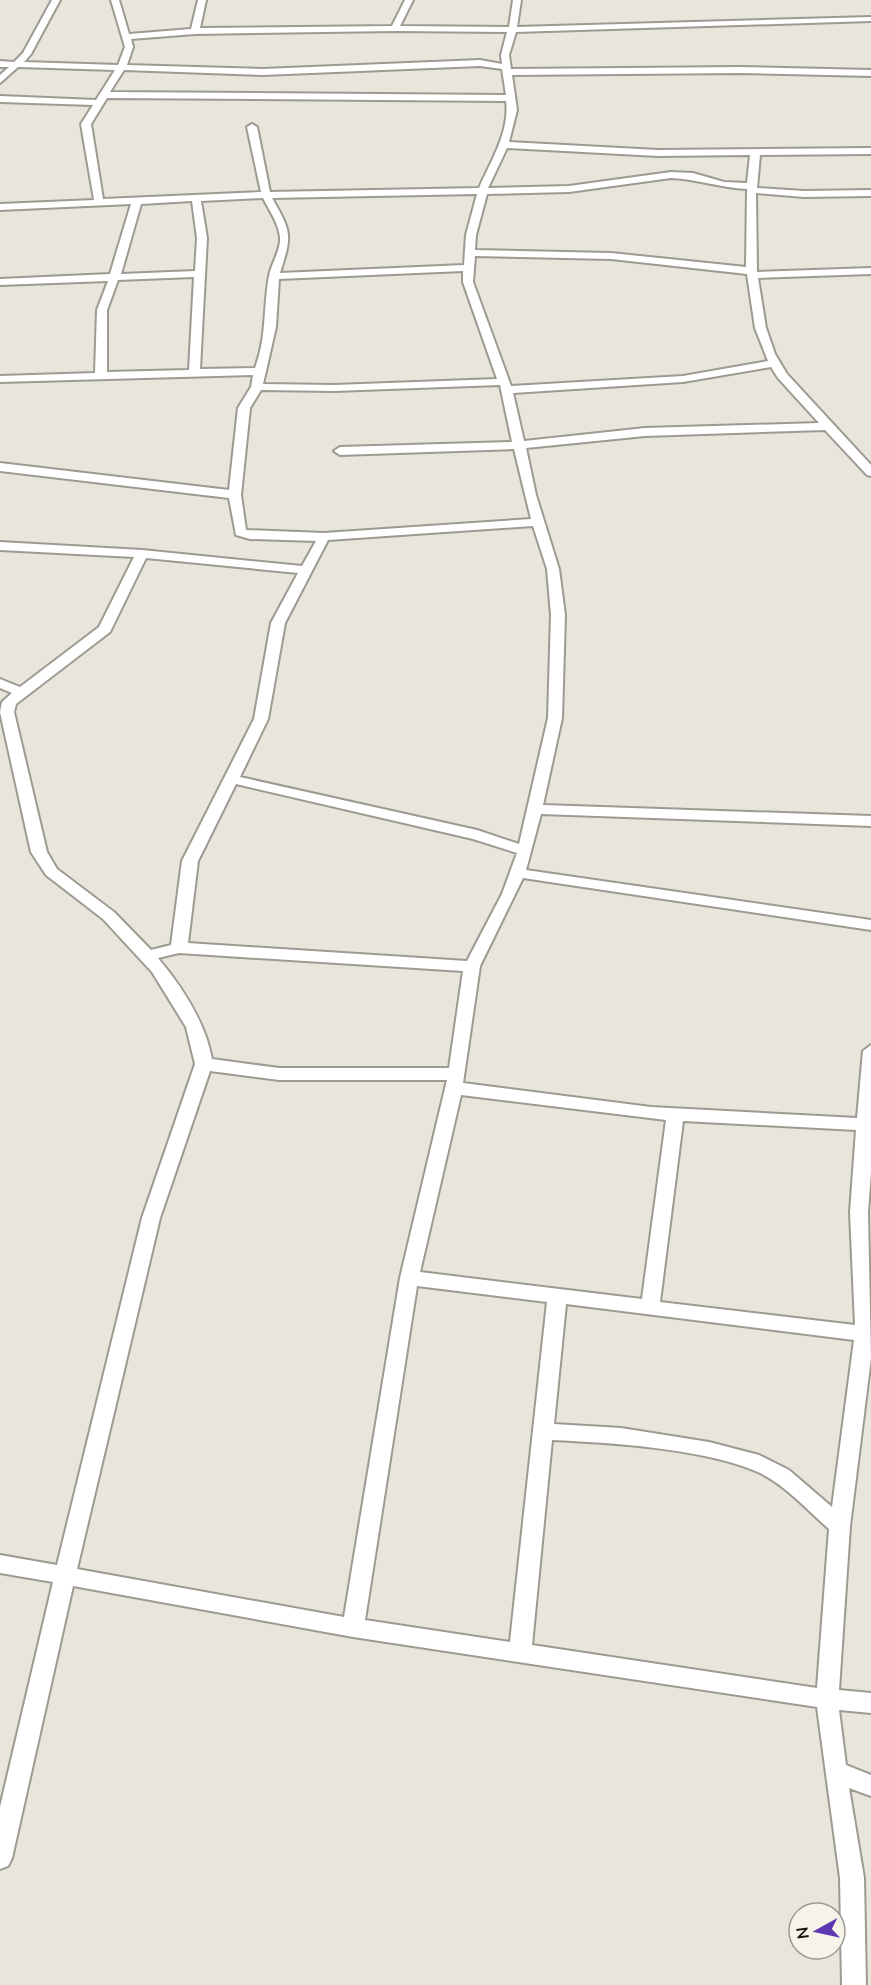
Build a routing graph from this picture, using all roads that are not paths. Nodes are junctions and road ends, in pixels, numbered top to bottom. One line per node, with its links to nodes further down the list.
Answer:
1 (56, 0): 12 (street)
2 (115, 0): 10 (street)
3 (202, 0): 9 (street)
4 (517, 0): 8 (street)
5 (411, 2): 7 (street)
6 (871, 19): 8 (street)
7 (395, 28): 8 (street); 9 (street)
8 (511, 30): 13 (street)
9 (195, 31): 10 (street)
10 (128, 37): 14 (street)
11 (0, 64): 12 (street)
12 (17, 64): 14 (street); 16 (street)
13 (506, 65): 14 (street); 15 (street); 17 (street)
14 (122, 66): 19 (street)
15 (871, 73)
16 (0, 80)
17 (511, 98): 19 (street); 21 (street)
18 (0, 99): 19 (street)
19 (101, 99): 30 (street)
20 (252, 127): 27 (street)
21 (504, 145): 23 (street); 25 (street)
22 (871, 151): 23 (street)
23 (755, 154): 24 (street)
24 (751, 188): 25 (street); 26 (street); 35 (street)
25 (483, 189): 27 (street); 32 (street)
26 (871, 193)
27 (266, 195): 28 (street); 37 (street)
28 (196, 197): 29 (street); 36 (street)
29 (137, 200): 30 (street); 38 (street)
30 (99, 202): 31 (street)
31 (0, 207)
32 (469, 253): 33 (street); 35 (street)
33 (468, 268): 37 (street); 46 (street)
34 (871, 271): 35 (street)
35 (752, 273): 40 (street)
36 (200, 274): 38 (street); 42 (street)
37 (274, 276): 41 (street)
38 (114, 278): 39 (street); 43 (street)
39 (0, 282)
40 (773, 363): 46 (street); 49 (street)
41 (259, 371): 42 (street); 47 (street)
42 (194, 373): 43 (street)
43 (101, 376): 45 (street)
44 (0, 379): 45 (street)
45 (17, 379): 48 (street)
46 (504, 386): 47 (street); 50 (street)
47 (257, 387): 54 (street)
48 (0, 391)
49 (831, 426): 50 (street); 53 (street)
50 (518, 445): 51 (street); 55 (street)
51 (340, 451)
52 (0, 467): 54 (street)
53 (871, 472)
54 (235, 495): 56 (street)
55 (540, 522): 56 (street); 63 (street)
56 (324, 537): 59 (street)
57 (0, 546): 58 (street)
58 (142, 554): 59 (street); 61 (street)
59 (306, 570): 62 (street)
60 (0, 683): 61 (street)
61 (23, 693): 69 (street)
62 (231, 779): 65 (street); 68 (street)
63 (536, 809): 64 (street); 65 (street)
64 (871, 821)
65 (525, 850): 66 (street)
66 (518, 873): 67 (street); 70 (street)
67 (871, 925)
68 (179, 948): 69 (street); 70 (street)
69 (146, 956): 72 (street)
70 (472, 966): 73 (street)
71 (871, 1051): 75 (street)
72 (204, 1064): 73 (street); 84 (street)
73 (455, 1081): 74 (street); 77 (street)
74 (675, 1115): 75 (street); 79 (street)
75 (868, 1125): 76 (street)
76 (865, 1213): 80 (street)
77 (409, 1278): 78 (street); 85 (street)
78 (557, 1295): 79 (street); 81 (street)
79 (650, 1308): 80 (street)
80 (865, 1334): 82 (street)
81 (543, 1431): 82 (street); 86 (street)
82 (840, 1526): 87 (street)
83 (0, 1564): 84 (street)
84 (65, 1577): 85 (street); 91 (street)
85 (353, 1628): 86 (street)
86 (520, 1653): 87 (street)
87 (827, 1699): 88 (street); 89 (street)
88 (871, 1702)
89 (835, 1771): 90 (street); 92 (street)
90 (871, 1786)
91 (0, 1858)
92 (854, 1985)

